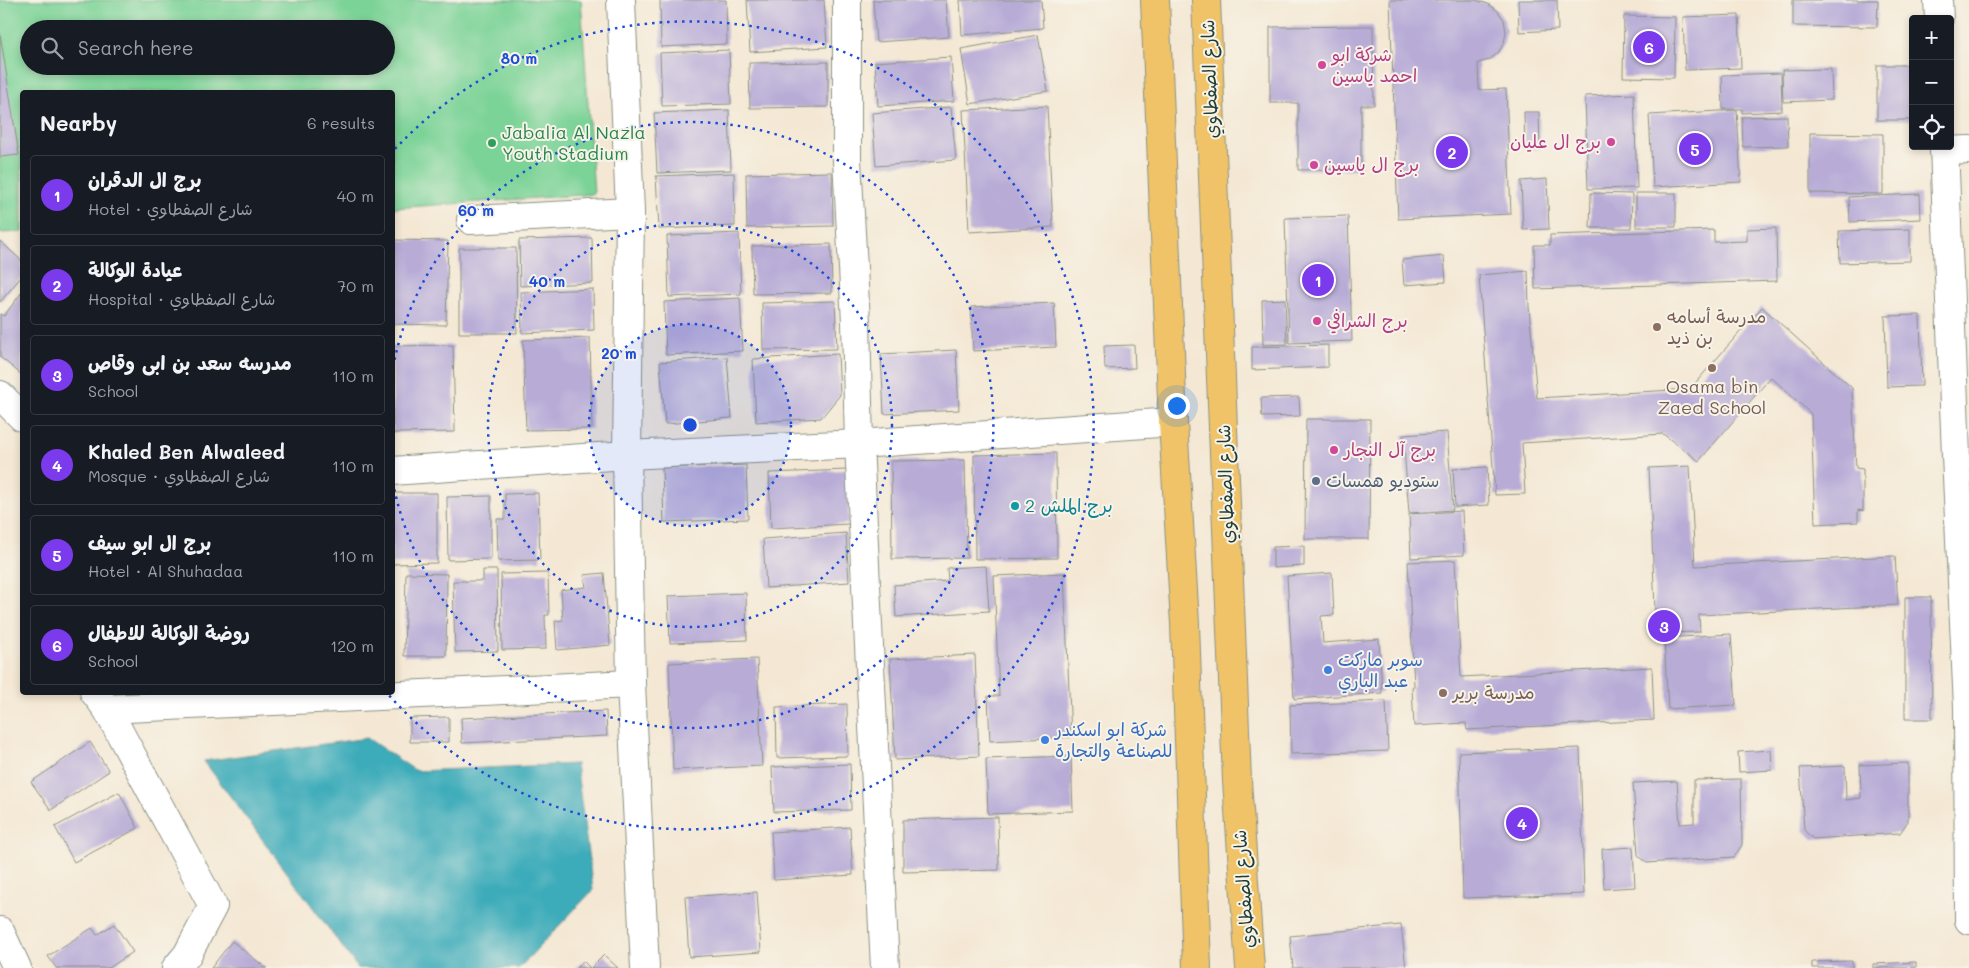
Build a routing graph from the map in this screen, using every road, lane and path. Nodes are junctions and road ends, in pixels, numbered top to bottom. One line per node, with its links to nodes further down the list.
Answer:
1 (622, 0): 8 (street)
2 (847, 0): 13 (street)
3 (1155, 0): 12 (main road)
4 (1206, 0): 27 (main road, شارع الصفطاوي)
5 (1938, 0): 6 (street)
6 (1939, 15)
7 (1952, 150): 20 (street)
8 (630, 212): 9 (street); 14 (street)
9 (471, 220)
10 (0, 395): 11 (street)
11 (20, 415)
12 (1173, 422): 13 (street); 26 (main road)
13 (859, 444): 14 (street); 25 (street)
14 (627, 455): 15 (street); 16 (street)
15 (395, 471)
16 (631, 684): 17 (street); 24 (street)
17 (395, 692)
18 (288, 695): 19 (street)
19 (101, 701): 23 (street)
20 (1969, 920)
21 (0, 931): 22 (street)
22 (17, 968)
23 (176, 968)
24 (645, 968)
25 (885, 968)
26 (1197, 968)
27 (1250, 968)

